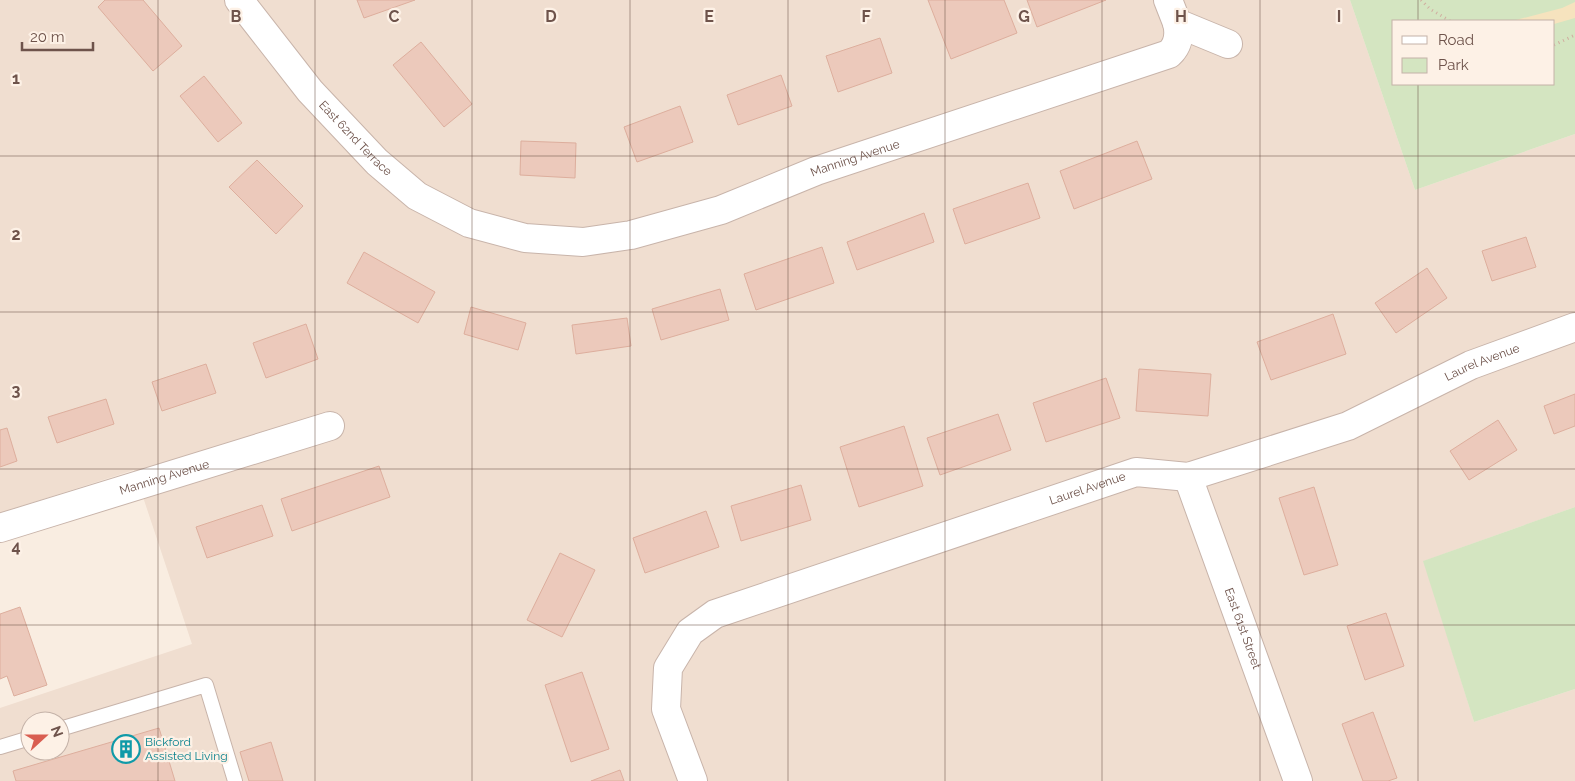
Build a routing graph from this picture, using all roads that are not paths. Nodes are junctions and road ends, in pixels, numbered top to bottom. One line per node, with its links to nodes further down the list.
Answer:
1 (239, 0): 4 (street, East 62nd Terrace)
2 (1172, 12): 3 (street); 4 (street, Manning Avenue)
3 (1228, 44)
4 (505, 233)
5 (1575, 327): 7 (street, Laurel Avenue)
6 (330, 426): 8 (street, Manning Avenue)
7 (1188, 477): 13 (street, Laurel Avenue); 14 (street, East 61st Street)
8 (0, 528)
9 (70, 726): 12 (lane)
10 (20, 741): 11 (lane)
11 (0, 746)
12 (235, 781)
13 (693, 781)
14 (1298, 781)

